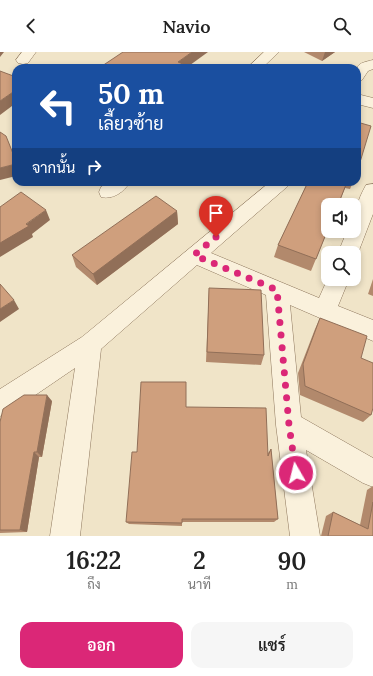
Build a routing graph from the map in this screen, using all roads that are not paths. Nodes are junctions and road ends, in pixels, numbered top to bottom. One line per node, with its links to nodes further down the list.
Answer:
1 (272, 52): 2 (street)
2 (258, 64)
3 (373, 64): 4 (street)
4 (361, 71)
5 (361, 100): 6 (street)
6 (373, 103)
7 (277, 186): 10 (street)
8 (373, 190): 9 (street)
9 (351, 246)
10 (194, 255): 12 (street); 15 (street)
11 (335, 286): 13 (street)
12 (277, 290): 13 (street); 17 (street)
13 (325, 310): 14 (street)
14 (373, 331)
15 (90, 344): 16 (street); 19 (street)
16 (0, 404)
17 (289, 425): 18 (street); 20 (street)
18 (373, 473)
19 (65, 536)
20 (304, 536)

